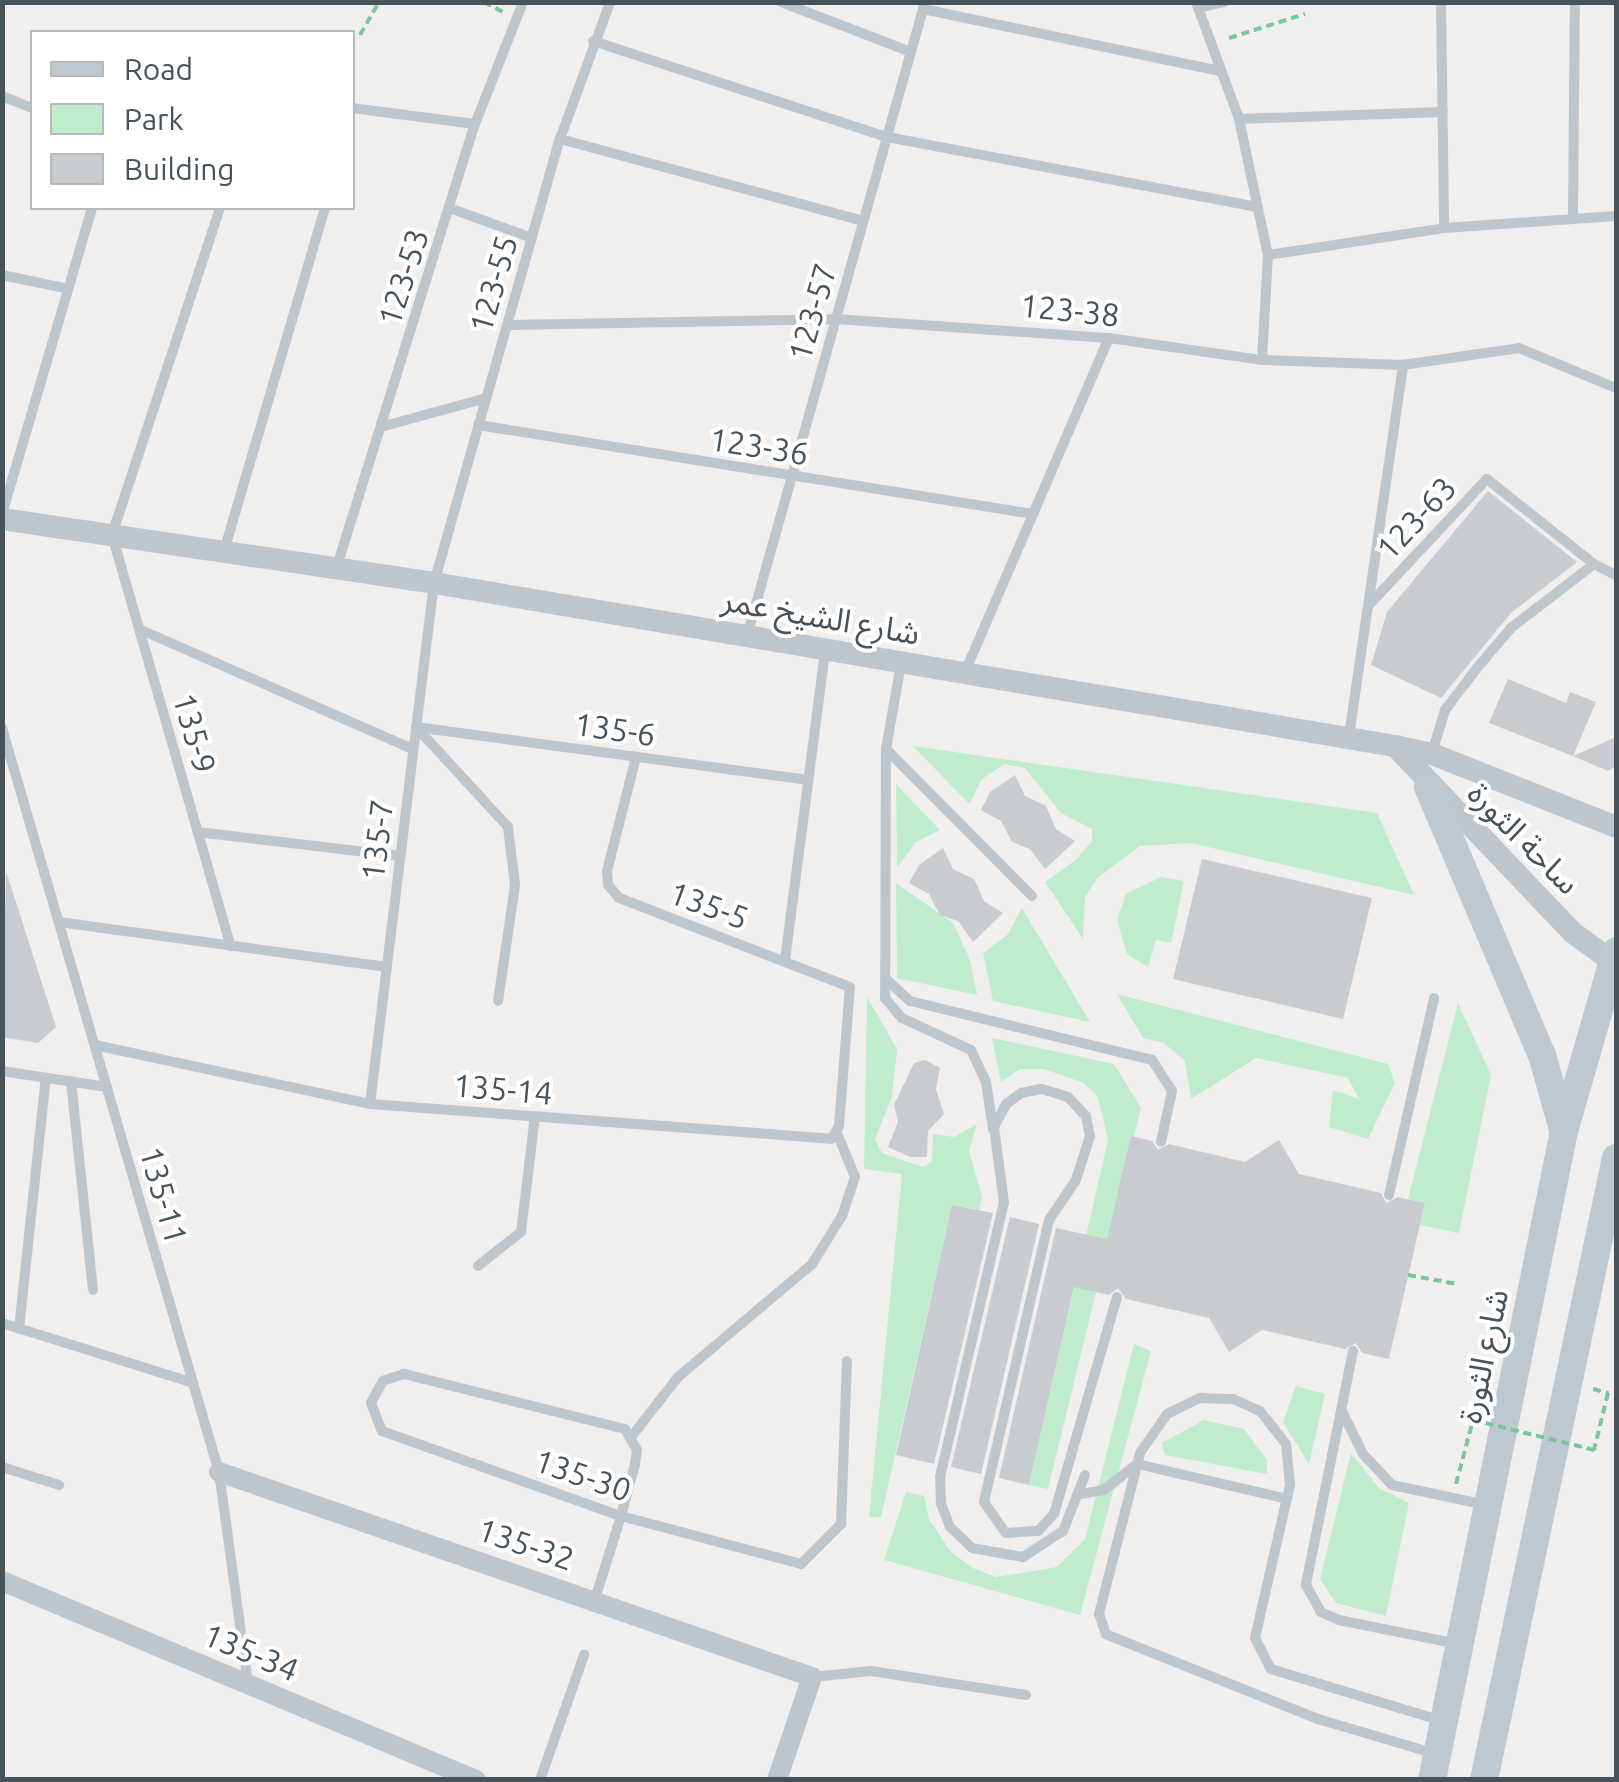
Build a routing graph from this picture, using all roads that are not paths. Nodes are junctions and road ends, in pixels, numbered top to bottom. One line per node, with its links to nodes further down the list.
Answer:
1 (522, 2): 17 (lane, 123-53)
2 (610, 2): 9 (lane, 123-55)
3 (781, 2): 10 (lane)
4 (1224, 2): 7 (lane)
5 (1441, 2): 15 (lane)
6 (1575, 2): 25 (lane)
7 (1197, 5): 11 (lane)
8 (924, 6): 10 (lane, 123-57); 11 (lane)
9 (594, 41): 18 (lane); 19 (lane, 123-55)
10 (911, 52): 18 (lane, 123-57)
11 (1219, 71): 16 (lane)
12 (2, 96): 13 (lane)
13 (30, 107)
14 (355, 110): 17 (lane)
15 (1443, 112): 16 (lane); 28 (lane)
16 (1239, 119): 20 (lane)
17 (475, 124): 21 (lane, 123-53)
18 (887, 137): 20 (lane); 27 (lane, 123-57)
19 (560, 139): 27 (lane); 29 (lane, 123-55)
20 (1257, 207): 30 (lane)
21 (452, 209): 29 (lane); 41 (lane, 123-53)
22 (91, 210): 32 (lane)
23 (219, 210): 45 (lane)
24 (324, 210): 46 (lane)
25 (1573, 216): 26 (lane); 28 (lane)
26 (1616, 216)
27 (863, 221): 33 (lane, 123-57)
28 (1444, 228): 30 (lane)
29 (532, 238): 34 (lane, 123-55)
30 (1268, 255): 36 (lane)
31 (2, 275): 32 (lane)
32 (64, 288): 44 (lane)
33 (836, 319): 34 (lane, 123-38); 35 (lane, 123-38); 42 (lane, 123-57)
34 (507, 325): 39 (lane, 123-55)
35 (1110, 338): 36 (lane, 123-38); 43 (lane)
36 (1262, 360): 37 (lane, 123-38)
37 (1402, 366): 38 (lane, 123-38); 51 (lane)
38 (1616, 388)
39 (486, 398): 40 (lane, 123-55); 41 (lane)
40 (478, 425): 42 (lane, 123-36); 50 (lane, 123-55)
41 (381, 427): 48 (lane, 123-53)
42 (791, 477): 43 (lane, 123-36); 53 (lane, 123-57)
43 (1033, 514): 56 (lane)
44 (2, 516): 45 (street, شارع الشيخ عمر)
45 (112, 535): 46 (street, شارع الشيخ عمر); 52 (lane, 135-9)
46 (224, 552): 48 (street, شارع الشيخ عمر)
47 (1594, 564): 49 (lane); 51 (lane, 123-63); 63 (lane)
48 (336, 568): 50 (street, شارع الشيخ عمر)
49 (1616, 575)
50 (434, 583): 53 (street, شارع الشيخ عمر); 57 (lane, 135-7)
51 (1368, 606): 59 (lane, 123-63)
52 (139, 628): 62 (lane); 68 (lane, 135-9)
53 (747, 636): 54 (street, شارع الشيخ عمر)
54 (825, 649): 55 (street, شارع الشيخ عمر); 65 (lane)
55 (901, 663): 56 (street, شارع الشيخ عمر); 61 (lane)
56 (964, 673): 59 (street, شارع الشيخ عمر)
57 (416, 727): 62 (lane, 135-7); 64 (lane, 135-6); 78 (lane)
58 (2, 728): 71 (lane, 135-11)
59 (1348, 739): 60 (street, شارع الشيخ عمر)
60 (1395, 746): 63 (street, شارع الشيخ عمر); 66 (street, ساحة الثورة)
61 (886, 749): 70 (lane); 76 (lane)
62 (414, 750): 69 (lane, 135-7)
63 (1432, 754): 67 (street, شارع الشيخ عمر)
64 (636, 756): 65 (lane, 135-6); 73 (lane, 135-5)
65 (808, 780): 73 (lane)
66 (1428, 787): 74 (street, ساحة الثورة); 87 (main road)
67 (1616, 827)
68 (198, 832): 69 (lane); 72 (lane, 135-9)
69 (400, 856): 75 (lane, 135-7)
70 (1032, 896)
71 (59, 922): 72 (lane); 79 (lane, 135-11)
72 (231, 946): 75 (lane)
73 (785, 960): 88 (lane, 135-5)
74 (1615, 960): 87 (main road, شارع الثورة)
75 (387, 967): 84 (lane, 135-7)
76 (883, 975): 86 (lane); 89 (lane)
77 (1434, 998): 92 (lane)
78 (498, 1001)
79 (95, 1045): 83 (lane, 135-11); 84 (lane, 135-14)
80 (2, 1071): 81 (lane)
81 (46, 1078): 82 (lane); 97 (lane)
82 (71, 1081): 83 (lane); 94 (lane)
83 (107, 1087): 99 (lane, 135-11)
84 (370, 1104): 85 (lane, 135-14)
85 (535, 1117): 88 (lane, 135-14); 93 (lane)
86 (993, 1131)
87 (1564, 1132): 108 (main road, شارع الثورة)
88 (837, 1133): 100 (lane)
89 (1161, 1142)
90 (1616, 1158): 91 (main road)
91 (1613, 1188): 119 (main road)
92 (1389, 1195)
93 (478, 1266)
94 (94, 1290)
95 (1117, 1296): 106 (lane)
96 (2, 1323): 97 (lane)
97 (19, 1328): 99 (lane)
98 (847, 1361): 109 (lane, 135-30)
99 (193, 1383): 103 (lane, 135-11)
100 (632, 1436): 109 (lane); 109 (lane, 135-30)
101 (1137, 1464): 106 (lane); 107 (lane); 107 (lane); 118 (lane)
102 (2, 1467): 105 (lane)
103 (219, 1472): 111 (street, 135-32); 115 (lane, 135-11)
104 (1085, 1475): 106 (lane)
105 (59, 1485)
106 (1081, 1494)
107 (1287, 1499): 117 (lane)
108 (1488, 1506): 112 (main road, شارع الثورة); 112 (lane)
109 (620, 1516): 111 (lane)
110 (2, 1581): 115 (street, 135-34)
111 (595, 1599): 114 (street, 135-32)
112 (1459, 1644): 117 (main road, شارع الثورة)
113 (584, 1655): 121 (lane)
114 (812, 1676): 116 (lane); 122 (street)
115 (248, 1683): 120 (street, 135-34)
116 (1026, 1695)
117 (1444, 1722): 118 (main road, شارع الثورة)
118 (1434, 1767)
119 (1492, 1771)
120 (476, 1780)
121 (540, 1780)
122 (777, 1780)

